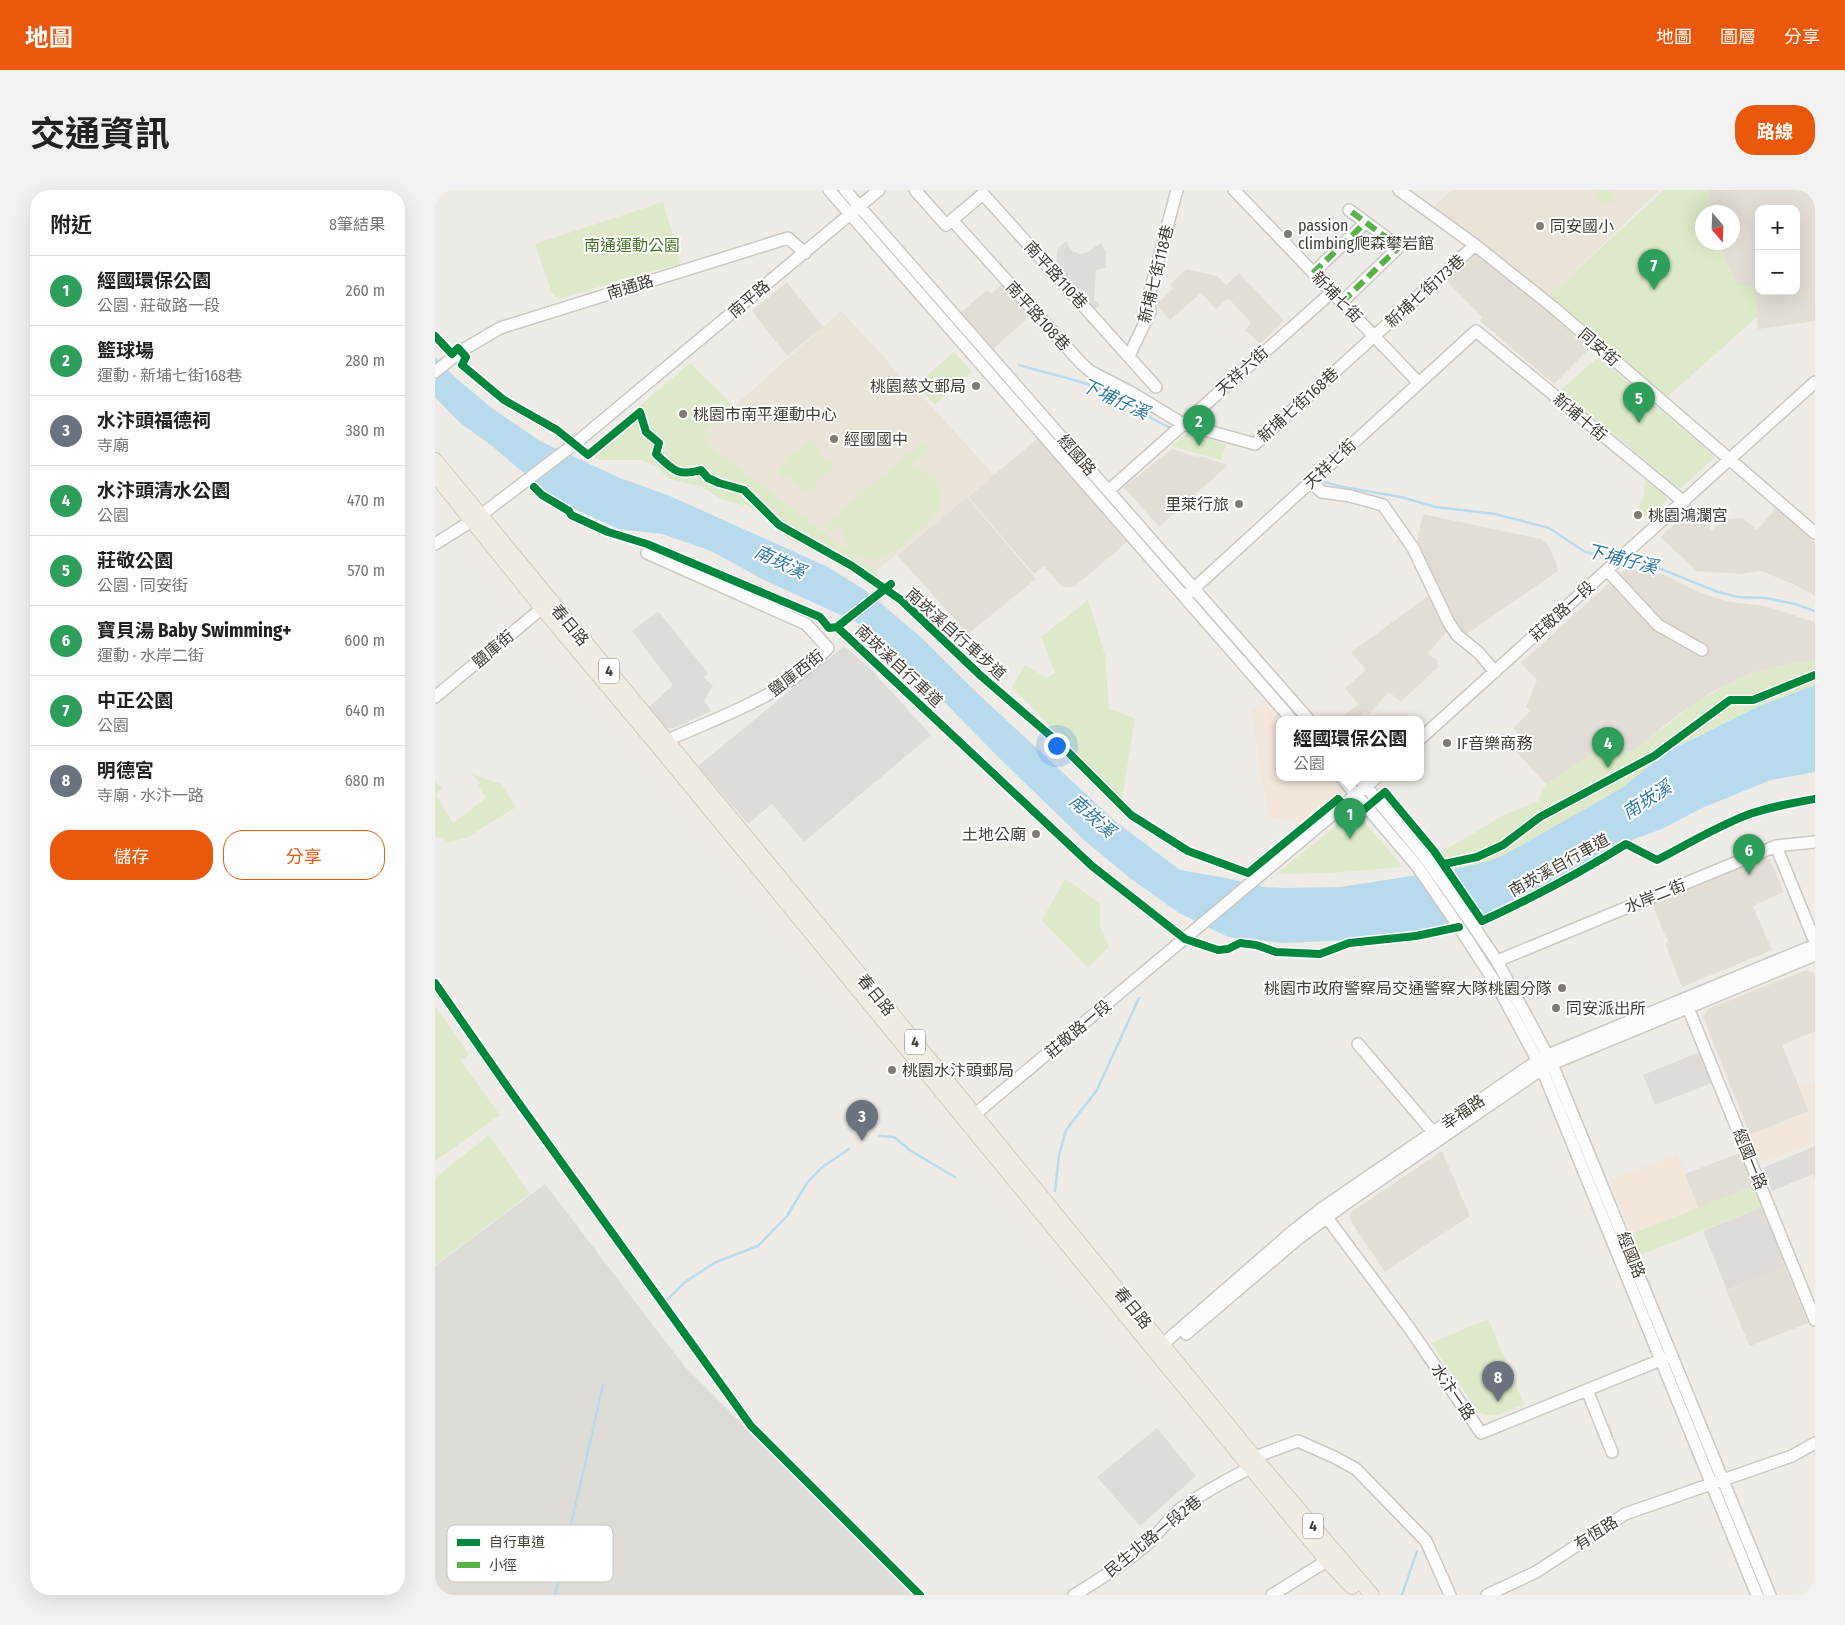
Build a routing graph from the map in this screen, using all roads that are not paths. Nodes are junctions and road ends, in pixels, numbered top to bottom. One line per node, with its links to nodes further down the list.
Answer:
1 (829, 190): 10 (street, 經國路)
2 (845, 190): 8 (street, 經國路)
3 (879, 190): 8 (street, 南平路)
4 (1177, 190): 20 (street, 新埔七街118巷)
5 (1234, 190): 15 (street, 新埔七街)
6 (1399, 190): 13 (street, 同安街)
7 (917, 193): 11 (street, 南平路108巷)
8 (860, 207): 10 (street, 南平路); 30 (street, 經國路)
9 (1349, 210): 12 (street)
10 (850, 216): 14 (street, 南平路); 38 (street, 經國路)
11 (952, 220): 20 (street, 南平路110巷); 25 (street, 南平路108巷)
12 (1365, 223): 15 (street); 17 (street)
13 (1475, 246): 19 (street, 新埔七街173巷); 27 (street, 同安街)
14 (805, 253): 21 (street, 南通路); 32 (street, 南平路)
15 (1313, 273): 16 (street, 新埔七街)
16 (1332, 292): 17 (street, 新埔七街); 25 (street, 天祥六街)
17 (1342, 302): 19 (street, 新埔七街)
18 (1476, 331): 22 (street, 天祥七街); 31 (street, 新埔十街)
19 (1374, 336): 22 (street, 新埔七街); 25 (street, 新埔七街168巷)
20 (1129, 356): 24 (street, 南平路110巷)
21 (435, 372)
22 (1418, 382): 29 (street, 天祥七街)
23 (1815, 382): 27 (street, 莊敬路一段)
24 (1156, 387)
25 (1179, 428): 30 (street, 天祥六街)
26 (435, 460): 32 (main road, 4)
27 (1730, 460): 31 (street, 莊敬路一段); 33 (street, 同安街)
28 (435, 475): 32 (main road, 4)
29 (1313, 479): 37 (street, 天祥七街); 41 (street)
30 (1108, 491): 37 (street, 經國路)
31 (1684, 502): 36 (street, 莊敬路一段)
32 (482, 514): 34 (street, 南平路); 39 (main road, 春日路 / 4)
33 (1815, 533)
34 (435, 544)
35 (647, 553): 46 (street, 鹽庫西街)
36 (1610, 568): 40 (street); 41 (street, 莊敬路一段)
37 (1194, 589): 38 (street, 天祥七街); 44 (street, 經國路)
38 (1184, 597): 43 (street, 經國路)
39 (546, 605): 42 (street, 鹽庫街); 46 (main road, 春日路 / 4)
40 (1702, 650)
41 (1495, 672): 45 (street, 莊敬路一段)
42 (435, 698)
43 (1288, 716)
44 (1305, 716)
45 (1424, 735)
46 (662, 743): 60 (main road, 春日路 / 4)
47 (1345, 781): 49 (street)
48 (1363, 782): 49 (street); 52 (street)
49 (1357, 795): 52 (street); 60 (street, 莊敬路一段)
50 (1815, 842): 51 (street, 水岸二街)
51 (1777, 846): 53 (street); 55 (street, 水岸二街)
52 (1422, 863): 55 (street, 經國路); 59 (street, 經國路)
53 (1815, 943): 56 (street, 幸福路)
54 (1815, 955): 56 (street, 幸福路)
55 (1497, 961): 58 (street, 經國路)
56 (1686, 1004): 58 (street, 幸福路); 63 (street, 經國一路)
57 (1358, 1044): 61 (street)
58 (1550, 1059): 59 (street, 幸福路); 65 (street, 經國路)
59 (1540, 1065): 61 (street, 幸福路); 66 (street, 經國路)
60 (971, 1118): 64 (main road, 春日路 / 4)
61 (1436, 1136): 62 (street, 幸福路)
62 (1324, 1213): 64 (street, 幸福路); 67 (street, 水汴一路)
63 (1815, 1320)
64 (1161, 1350): 70 (main road, 春日路 / 4)
65 (1671, 1355): 66 (street, 水汴一路); 71 (street, 經國路)
66 (1660, 1360): 67 (street, 水汴一路); 72 (street, 經國路)
67 (1587, 1390): 69 (street)
68 (1815, 1443): 71 (street)
69 (1612, 1452)
70 (1253, 1462): 73 (main road, 4); 74 (street, 民生北路一段2巷); 78 (street, 民生北路一段2巷)
71 (1723, 1480): 72 (street, 有恆路); 81 (street, 經國路)
72 (1712, 1484): 79 (street, 有恆路); 80 (street, 經國路)
73 (1332, 1558): 75 (street); 76 (main road, 4); 77 (main road, 4)
74 (1074, 1595)
75 (1272, 1595)
76 (1359, 1595)
77 (1372, 1595)
78 (1450, 1595)
79 (1487, 1595)
80 (1757, 1595)
81 (1770, 1595)

